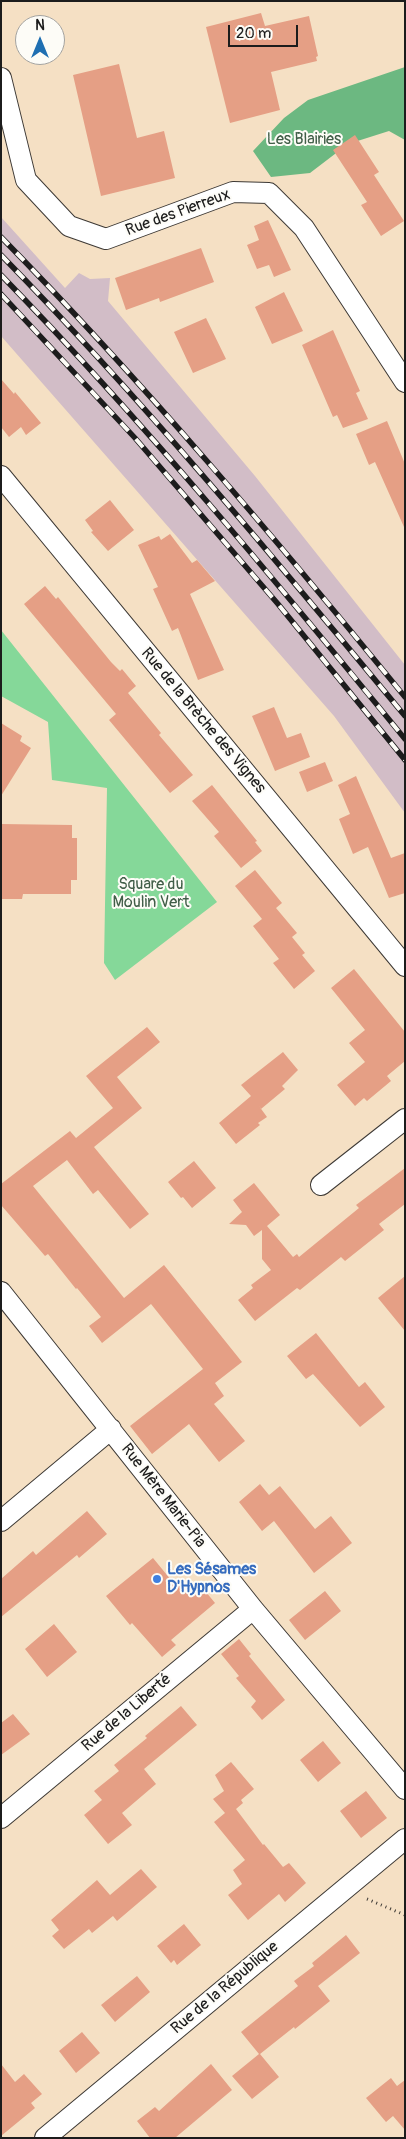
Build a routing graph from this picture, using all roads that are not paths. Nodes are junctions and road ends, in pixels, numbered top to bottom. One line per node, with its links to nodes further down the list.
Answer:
1 (1, 78): 2 (street, Rue des Pierreux)
2 (405, 382)
3 (1, 476): 4 (street, Rue de la Brèche des Vignes)
4 (405, 966)
5 (405, 1119): 6 (street)
6 (321, 1185)
7 (1, 1292): 8 (street, Rue Mère Marie-Pia)
8 (110, 1429): 9 (street); 10 (street, Rue Mère Marie-Pia)
9 (1, 1521)
10 (253, 1609): 11 (street, Rue Mère Marie-Pia); 12 (street, Rue de la Liberté)
11 (405, 1789)
12 (1, 1818)
13 (405, 1839): 14 (street, Rue de la République)
14 (45, 2138)

